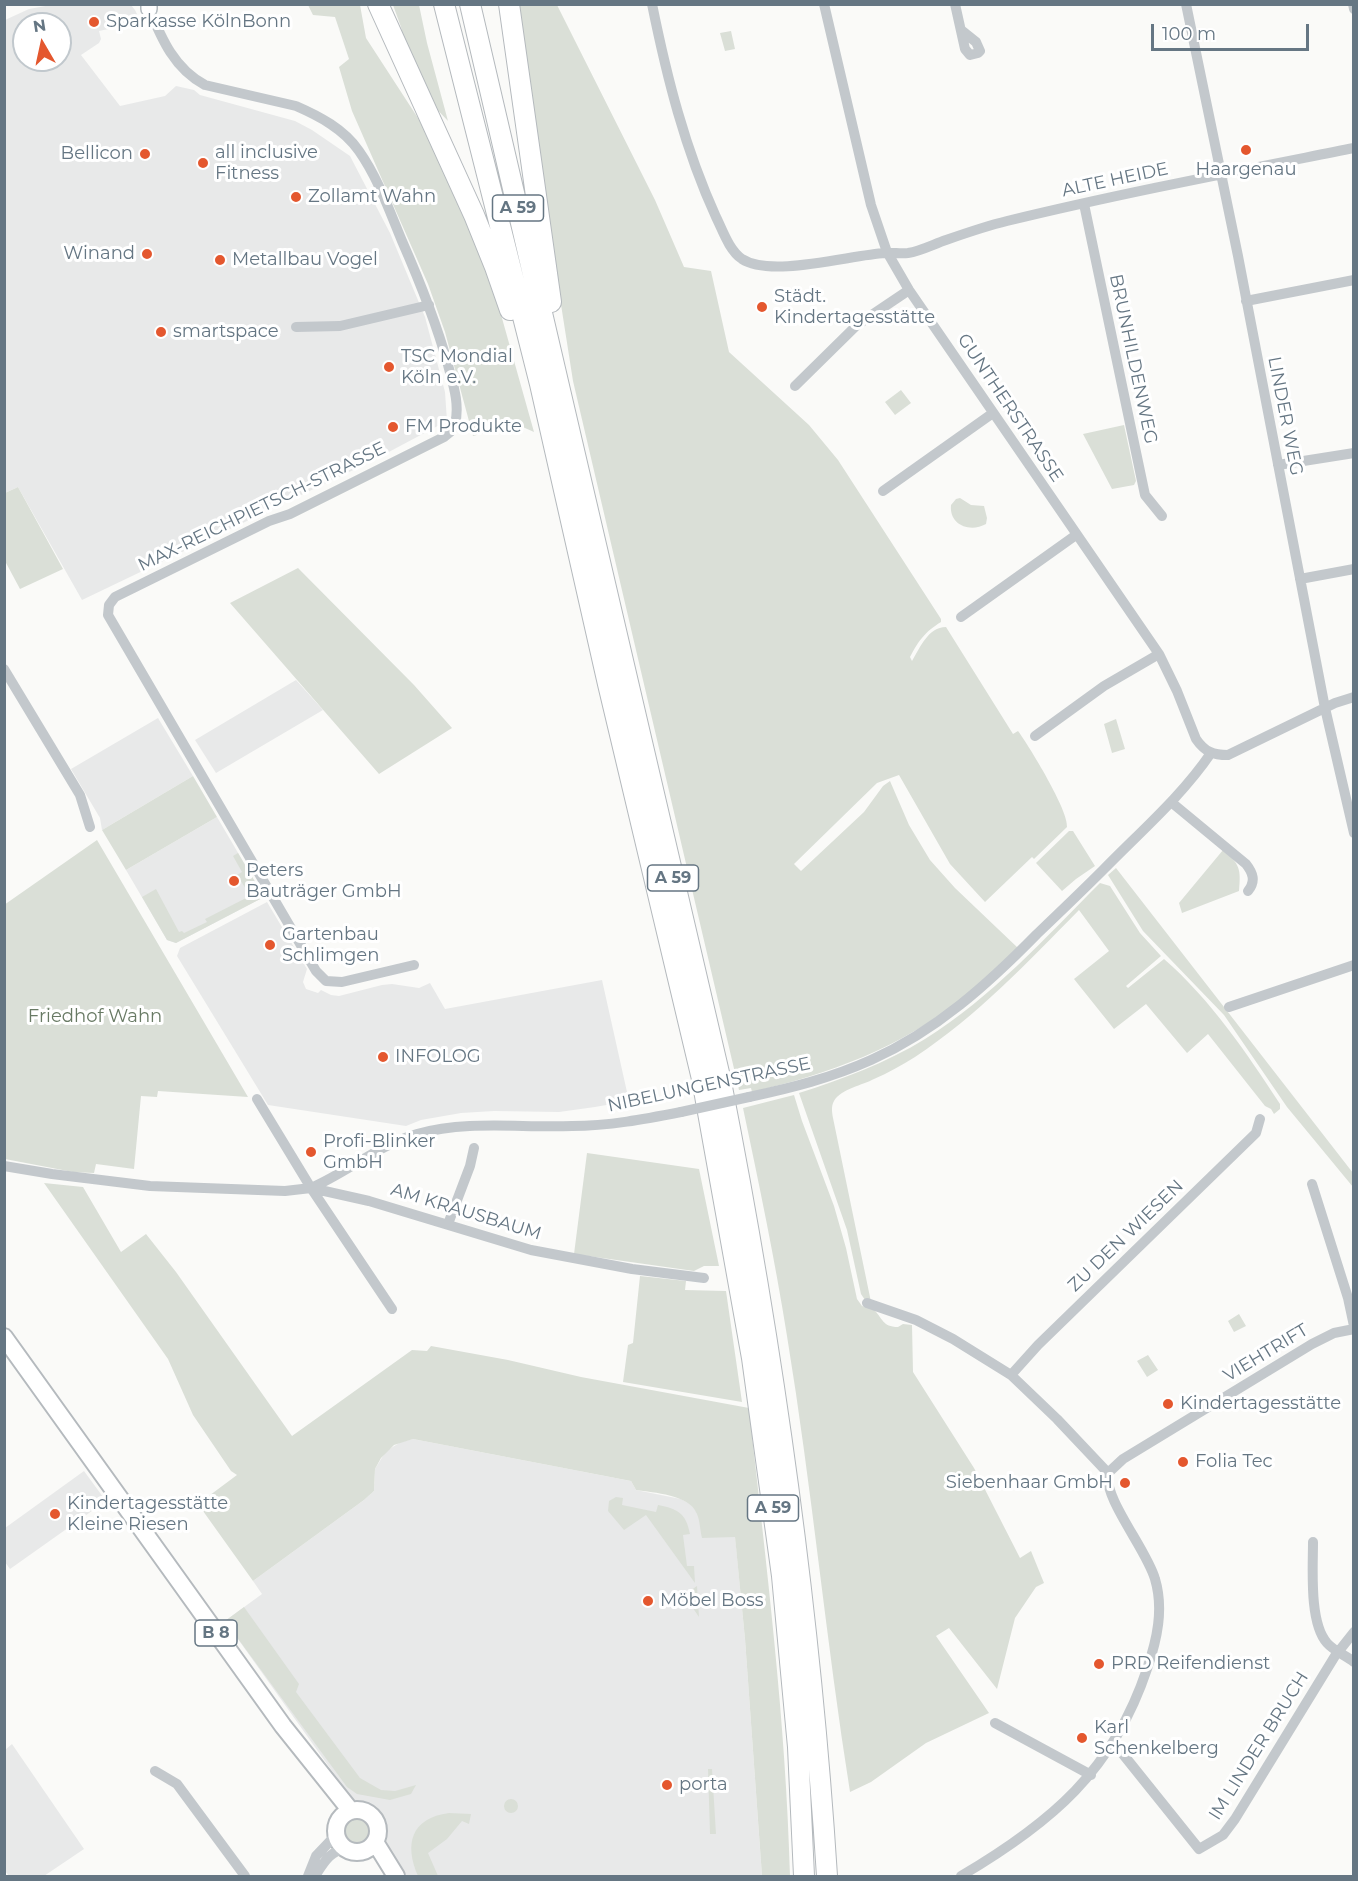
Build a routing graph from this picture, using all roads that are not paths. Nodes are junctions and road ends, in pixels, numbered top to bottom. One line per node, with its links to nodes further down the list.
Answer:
1 (444, 4): 22 (highway, A 59)
2 (470, 4): 24 (highway, A 59)
3 (509, 4): 24 (highway)
4 (652, 4): 16 (street, ALTE HEIDE)
5 (824, 4): 16 (street, GUNTHERSTRASSE)
6 (955, 4): 12 (street)
7 (1186, 4): 14 (street, LINDER WEG)
8 (1353, 4): 10 (street)
9 (148, 6): 20 (street, MAX-REICHPIETSCH-STRASSE)
10 (1353, 9)
11 (382, 10): 22 (highway)
12 (961, 30)
13 (1353, 148): 14 (street, ALTE HEIDE)
14 (1221, 175): 15 (street, ALTE HEIDE); 19 (street, LINDER WEG)
15 (1084, 204): 16 (street, ALTE HEIDE); 29 (street, BRUNHILDENWEG)
16 (887, 252): 18 (street, GUNTHERSTRASSE)
17 (1353, 280): 19 (street)
18 (909, 290): 23 (street); 25 (street, GUNTHERSTRASSE)
19 (1246, 301): 27 (street, LINDER WEG)
20 (429, 305): 21 (street); 44 (street, MAX-REICHPIETSCH-STRASSE)
21 (296, 327)
22 (540, 384): 75 (highway, A 59)
23 (795, 386)
24 (566, 412): 76 (highway, A 59)
25 (993, 413): 28 (street); 30 (street, GUNTHERSTRASSE)
26 (1353, 453): 27 (street)
27 (1278, 465): 32 (street, LINDER WEG)
28 (883, 491)
29 (1162, 516)
30 (1076, 535): 33 (street); 34 (street, GUNTHERSTRASSE)
31 (1353, 569): 32 (street)
32 (1300, 579): 37 (street, LINDER WEG)
33 (961, 617)
34 (1159, 654): 38 (street); 39 (street, GUNTHERSTRASSE)
35 (4, 669): 41 (street)
36 (1353, 698): 37 (street)
37 (1325, 708): 39 (street); 42 (street, LINDER WEG)
38 (1035, 736)
39 (1211, 753): 40 (street, NIBELUNGENSTRASSE)
40 (1171, 802): 43 (street); 52 (street, NIBELUNGENSTRASSE, bridge)
41 (90, 827)
42 (1353, 833)
43 (1248, 891)
44 (414, 965)
45 (1353, 965): 46 (street)
46 (1229, 1007)
47 (257, 1099): 52 (street)
48 (1260, 1119): 59 (street, ZU DEN WIESEN)
49 (474, 1149): 53 (street)
50 (4, 1166): 52 (street, AM KRAUSBAUM)
51 (1312, 1184): 57 (street)
52 (311, 1188): 53 (street, AM KRAUSBAUM); 56 (street)
53 (448, 1224): 54 (street, AM KRAUSBAUM)
54 (704, 1278)
55 (867, 1303): 59 (street)
56 (392, 1309)
57 (1353, 1328): 60 (street, VIEHTRIFT)
58 (4, 1337): 69 (main road, B 8)
59 (1011, 1375): 60 (street)
60 (1108, 1473): 66 (street)
61 (1313, 1542): 63 (street)
62 (1353, 1632): 63 (street, IM LINDER BRUCH)
63 (1338, 1652): 64 (street); 66 (street, IM LINDER BRUCH)
64 (1353, 1662)
65 (994, 1723): 68 (street)
66 (1113, 1744): 68 (street)
67 (155, 1772): 70 (street)
68 (1091, 1775): 77 (street)
69 (352, 1835): 71 (street); 72 (street); 73 (main road, B 8); 74 (main road, B 8)
70 (245, 1876)
71 (308, 1876)
72 (315, 1876)
73 (383, 1876)
74 (396, 1876)
75 (804, 1876)
76 (827, 1876)
77 (961, 1876)

